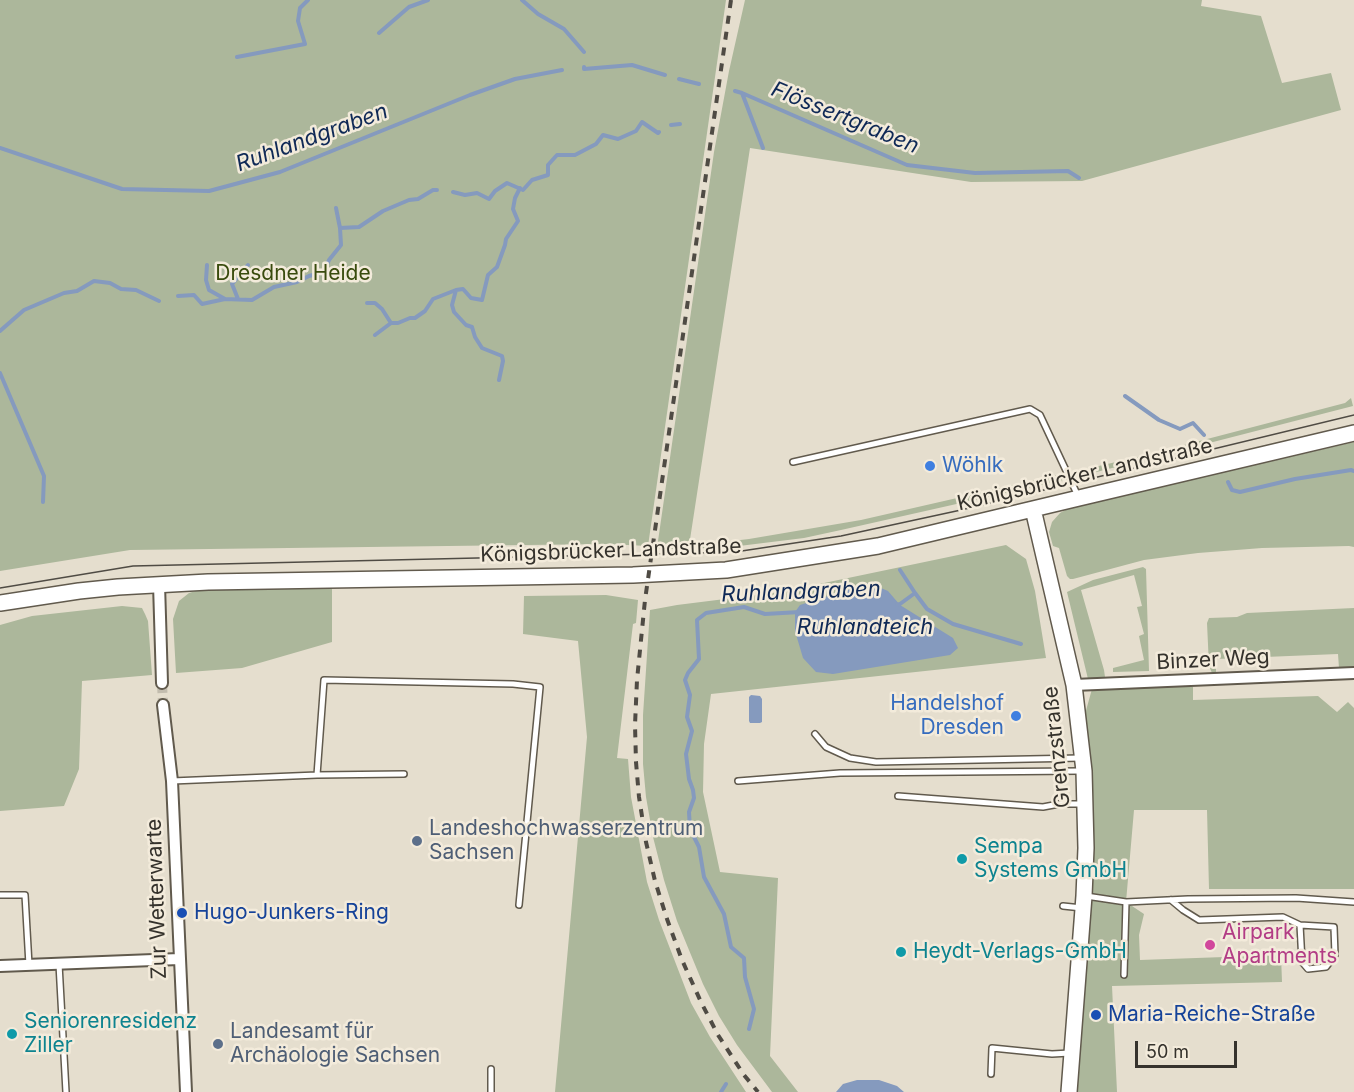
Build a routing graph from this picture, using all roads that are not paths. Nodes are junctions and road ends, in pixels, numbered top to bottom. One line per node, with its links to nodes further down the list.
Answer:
1 (1354, 433): 3 (main road, Königsbrücker Landstraße)
2 (793, 462): 3 (lane)
3 (1079, 498): 4 (main road, Königsbrücker Landstraße)
4 (1033, 509): 5 (main road, Königsbrücker Landstraße); 9 (main road, Grenzstraße)
5 (159, 584): 6 (main road, Königsbrücker Landstraße); 8 (street)
6 (0, 603)
7 (1354, 673): 9 (street, Binzer Weg)
8 (162, 683)
9 (1074, 686): 12 (main road, Grenzstraße)
10 (163, 705): 15 (street, Zur Wetterwarte)
11 (815, 734): 12 (lane)
12 (1083, 764): 16 (lane); 18 (main road, Grenzstraße)
13 (404, 774): 14 (lane)
14 (317, 775): 15 (lane); 24 (lane)
15 (172, 781): 27 (street, Zur Wetterwarte)
16 (738, 781)
17 (898, 796): 18 (lane)
18 (1085, 804): 21 (main road, Grenzstraße)
19 (0, 895): 29 (lane)
20 (1171, 900): 22 (lane); 23 (lane); 26 (lane)
21 (1083, 902): 22 (lane); 25 (lane); 32 (main road, Grenzstraße)
22 (1126, 902): 31 (lane)
23 (1354, 902)
24 (519, 905)
25 (1063, 906)
26 (1300, 926): 26 (lane)
27 (179, 959): 28 (street); 36 (street, Zur Wetterwarte)
28 (59, 964): 29 (street); 35 (lane)
29 (29, 965): 30 (street)
30 (0, 966)
31 (1124, 975)
32 (1071, 1053): 34 (lane); 38 (main road, Grenzstraße)
33 (491, 1069): 37 (lane)
34 (991, 1074)
35 (66, 1092)
36 (186, 1092)
37 (491, 1092)
38 (1069, 1092)

